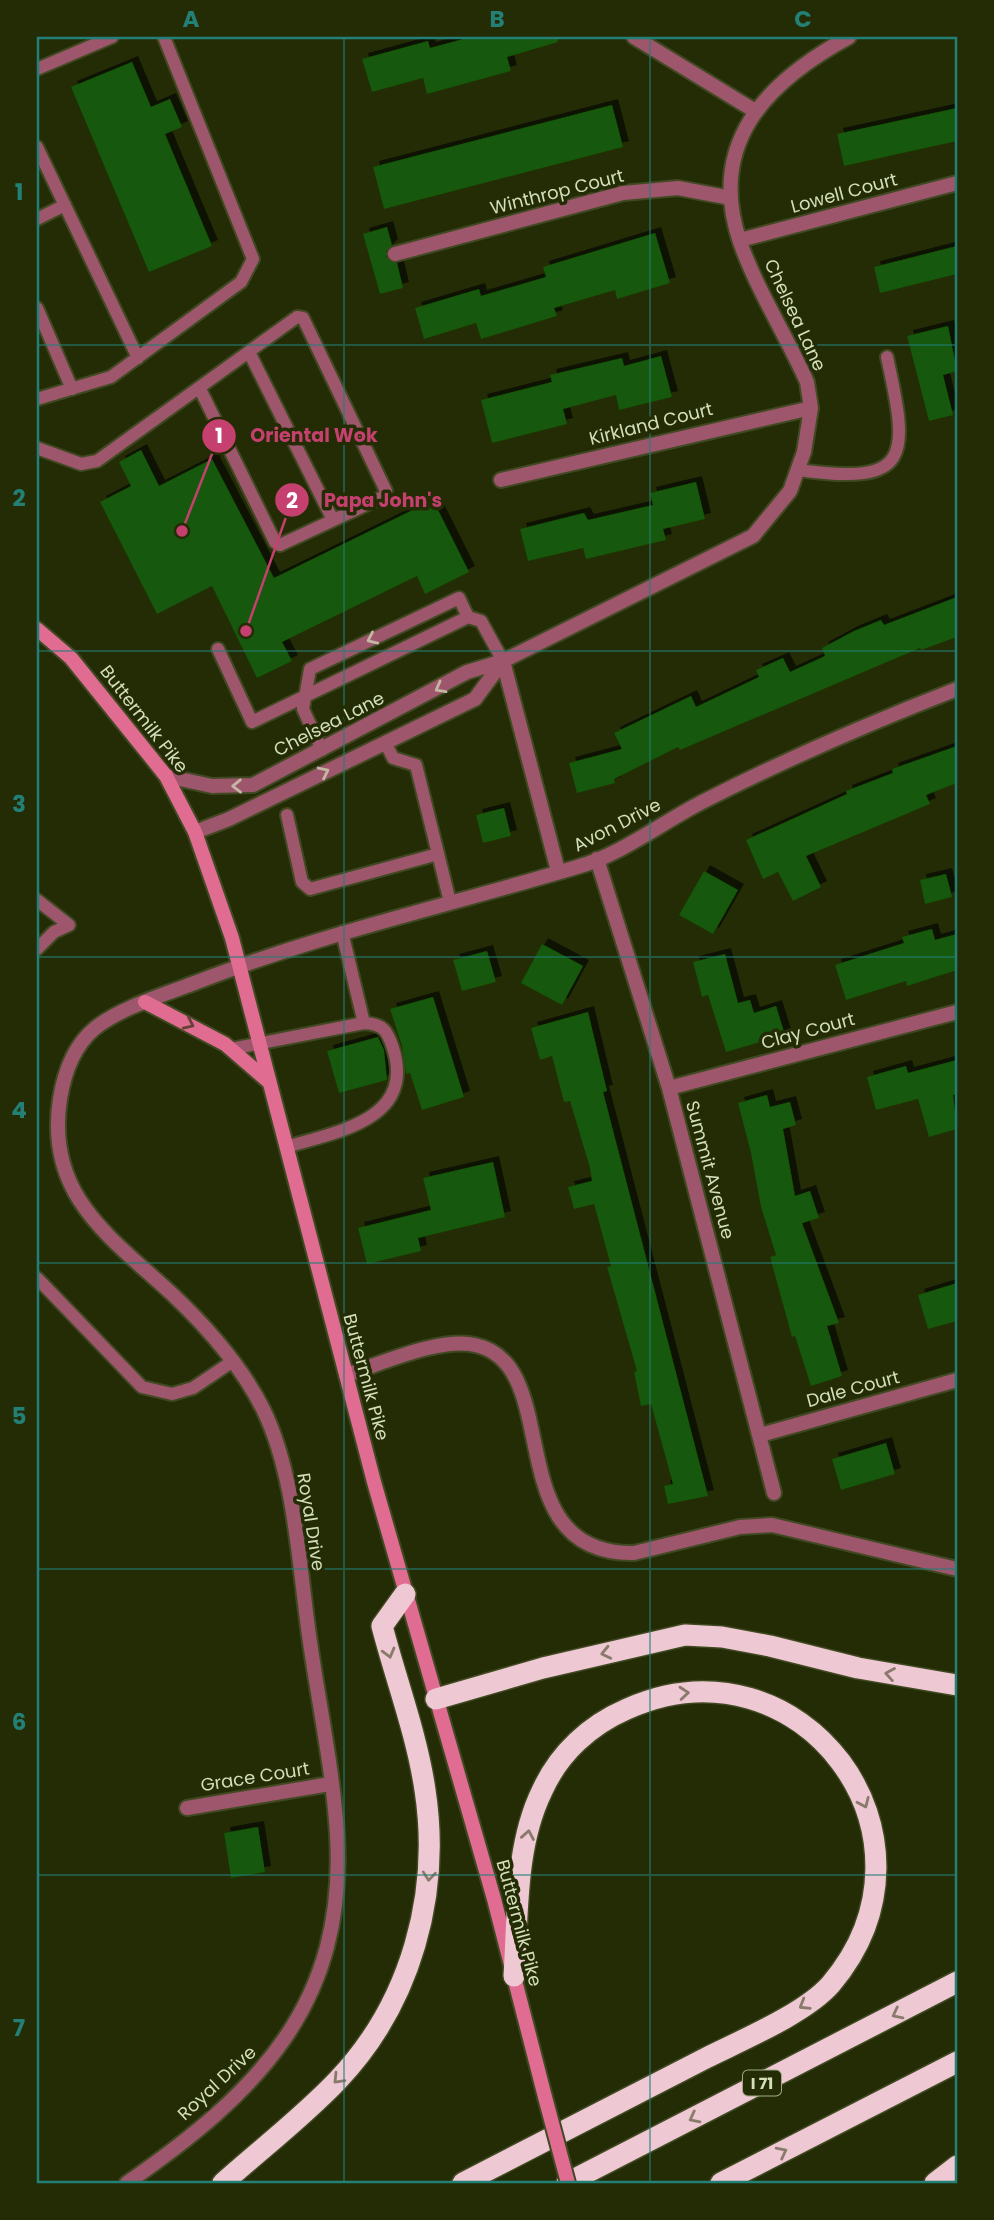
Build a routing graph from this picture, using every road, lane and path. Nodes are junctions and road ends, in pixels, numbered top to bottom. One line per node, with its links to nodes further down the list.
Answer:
1 (112, 37): 5 (lane)
2 (164, 37): 17 (lane)
3 (634, 37): 6 (street)
4 (849, 37): 6 (street, Chelsea Lane)
5 (37, 69)
6 (755, 111): 9 (street, Chelsea Lane)
7 (37, 147): 10 (lane)
8 (957, 183): 12 (street, Lowell Court)
9 (730, 198): 12 (street, Chelsea Lane); 13 (street, Winthrop Court)
10 (65, 205): 11 (lane); 17 (lane)
11 (37, 219)
12 (740, 240): 21 (street, Chelsea Lane)
13 (395, 254)
14 (37, 308): 18 (lane)
15 (249, 352): 19 (lane); 25 (lane); 25 (lane)
16 (887, 357): 23 (lane)
17 (138, 358): 18 (lane)
18 (72, 388): 20 (lane)
19 (200, 388): 22 (lane); 25 (lane)
20 (37, 399)
21 (811, 408): 23 (street, Chelsea Lane); 24 (street, Kirkland Court)
22 (37, 448)
23 (798, 470): 29 (street, Chelsea Lane)
24 (501, 480)
25 (333, 520)
26 (468, 617): 29 (lane); 31 (lane); 31 (lane, one-way to 31)
27 (37, 629): 34 (main road, Buttermilk Pike)
28 (218, 649): 31 (lane)
29 (503, 662): 32 (street, Chelsea Lane); 33 (street, Chelsea Lane, one-way to 33); 39 (street)
30 (957, 689): 38 (street, Avon Drive)
31 (307, 697): 33 (lane)
32 (385, 742): 36 (street, Chelsea Lane, one-way to 32); 37 (lane)
33 (321, 750): 34 (street, Chelsea Lane, one-way to 34)
34 (166, 776): 36 (main road, Buttermilk Pike)
35 (287, 815): 37 (lane)
36 (195, 832): 44 (main road, Buttermilk Pike)
37 (438, 854): 41 (lane)
38 (597, 859): 39 (street, Avon Drive); 51 (street, Summit Avenue)
39 (558, 871): 41 (street, Avon Drive)
40 (37, 900): 43 (lane)
41 (450, 901): 42 (street, Avon Drive)
42 (342, 932): 44 (street, Avon Drive); 47 (lane)
43 (37, 948)
44 (239, 966): 45 (street, Royal Drive); 48 (main road, Buttermilk Pike)
45 (145, 1002): 49 (main road, one-way to 49); 54 (street, Royal Drive)
46 (957, 1012): 51 (street, Clay Court)
47 (364, 1023): 48 (lane); 52 (lane)
48 (259, 1043): 49 (lane); 50 (main road, Buttermilk Pike)
49 (231, 1049): 50 (main road)
50 (269, 1083): 52 (main road, Buttermilk Pike)
51 (669, 1088): 57 (street, Summit Avenue)
52 (286, 1147): 55 (main road, Buttermilk Pike)
53 (37, 1278): 54 (lane)
54 (233, 1361): 63 (street, Royal Drive)
55 (346, 1375): 59 (street); 60 (main road, Buttermilk Pike)
56 (957, 1380): 57 (street, Dale Court)
57 (760, 1435): 58 (street, Summit Avenue)
58 (774, 1493)
59 (957, 1569)
60 (405, 1594): 62 (main road, Buttermilk Pike); 70 (highway, one-way to 70)
61 (957, 1685): 62 (highway, one-way to 62)
62 (436, 1699): 65 (main road, Buttermilk Pike)
63 (330, 1784): 64 (street, Grace Court); 69 (street, Royal Drive)
64 (187, 1808)
65 (514, 1976): 71 (highway, one-way to 71); 72 (main road, Buttermilk Pike, bridge)
66 (957, 1982): 72 (highway, I 71, one-way to 72)
67 (957, 2062): 73 (highway, one-way to 67)
68 (957, 2166): 74 (highway)
69 (127, 2183)
70 (223, 2183)
71 (463, 2183)
72 (568, 2183)
73 (721, 2183)
74 (935, 2183)

